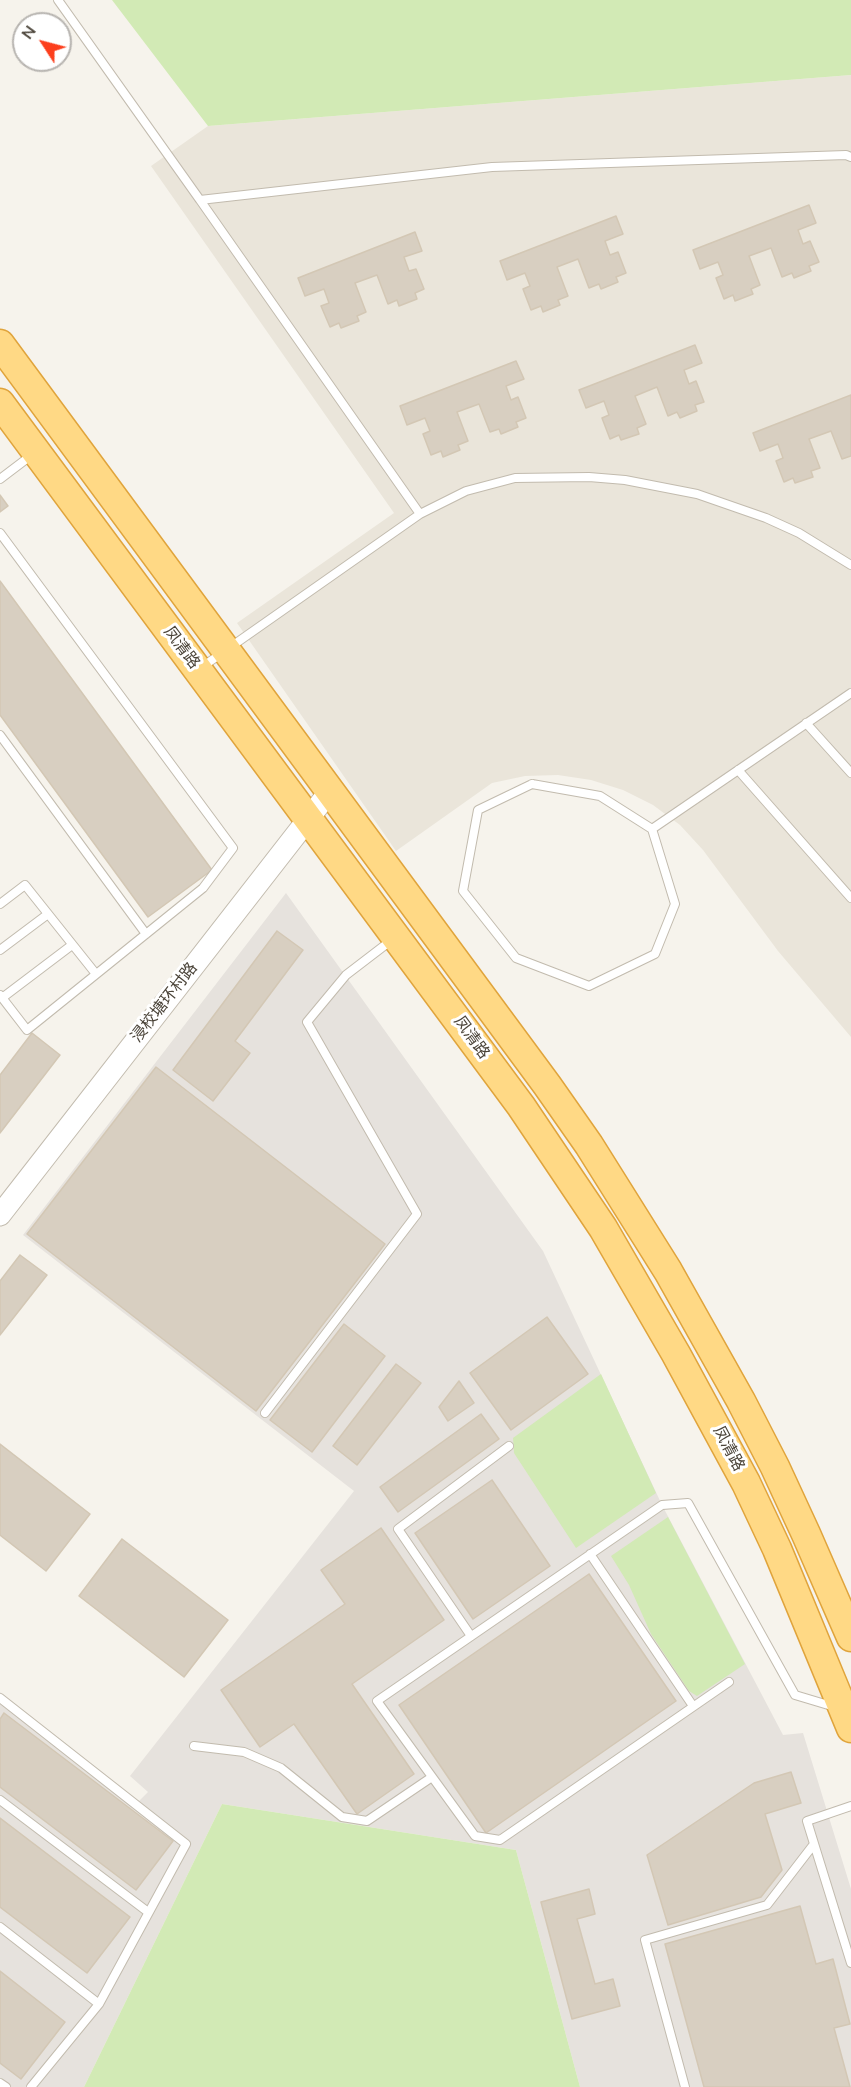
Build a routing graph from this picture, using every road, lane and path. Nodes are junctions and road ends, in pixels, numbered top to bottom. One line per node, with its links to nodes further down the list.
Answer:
1 (58, 0): 3 (lane)
2 (851, 157): 3 (lane)
3 (200, 200): 8 (lane)
4 (0, 344): 11 (highway, 凤清路)
5 (0, 403): 6 (highway, 凤清路)
6 (36, 452): 7 (lane); 12 (highway, 凤清路)
7 (0, 479)
8 (420, 514): 10 (lane); 11 (lane)
9 (0, 533): 24 (lane)
10 (851, 565)
11 (226, 651): 12 (lane); 18 (highway, 凤清路)
12 (198, 670): 19 (highway, 凤清路)
13 (851, 693): 14 (lane)
14 (806, 723): 16 (lane); 17 (lane)
15 (0, 735): 24 (lane)
16 (738, 770): 20 (lane); 21 (lane)
17 (851, 773)
18 (330, 791): 19 (street, 浸校塘环村路); 35 (highway, 凤清路)
19 (309, 819): 25 (highway, 凤清路); 30 (street, 浸校塘环村路)
20 (652, 829): 20 (lane)
21 (851, 898)
22 (0, 904): 23 (lane)
23 (48, 914): 26 (lane); 27 (lane)
24 (146, 934): 28 (lane)
25 (396, 937): 31 (lane); 39 (highway, 凤清路)
26 (72, 945): 28 (lane); 29 (lane)
27 (0, 950)
28 (96, 974): 29 (lane)
29 (1, 997)
30 (0, 1215)
31 (265, 1413)
32 (509, 1446): 34 (lane)
33 (590, 1554): 34 (lane); 38 (lane); 39 (lane)
34 (471, 1636): 41 (lane)
35 (851, 1638)
36 (729, 1682): 38 (lane)
37 (0, 1698): 45 (lane)
38 (693, 1706): 41 (lane)
39 (848, 1719)
40 (194, 1746): 41 (lane)
41 (432, 1777)
42 (0, 1800): 45 (lane)
43 (851, 1806): 44 (lane)
44 (814, 1844): 47 (lane); 52 (lane)
45 (148, 1912): 48 (lane)
46 (0, 1927): 48 (lane)
47 (851, 1963)
48 (99, 2004): 51 (lane)
49 (0, 2083): 50 (lane)
50 (6, 2087)
51 (31, 2087)
52 (685, 2087)

